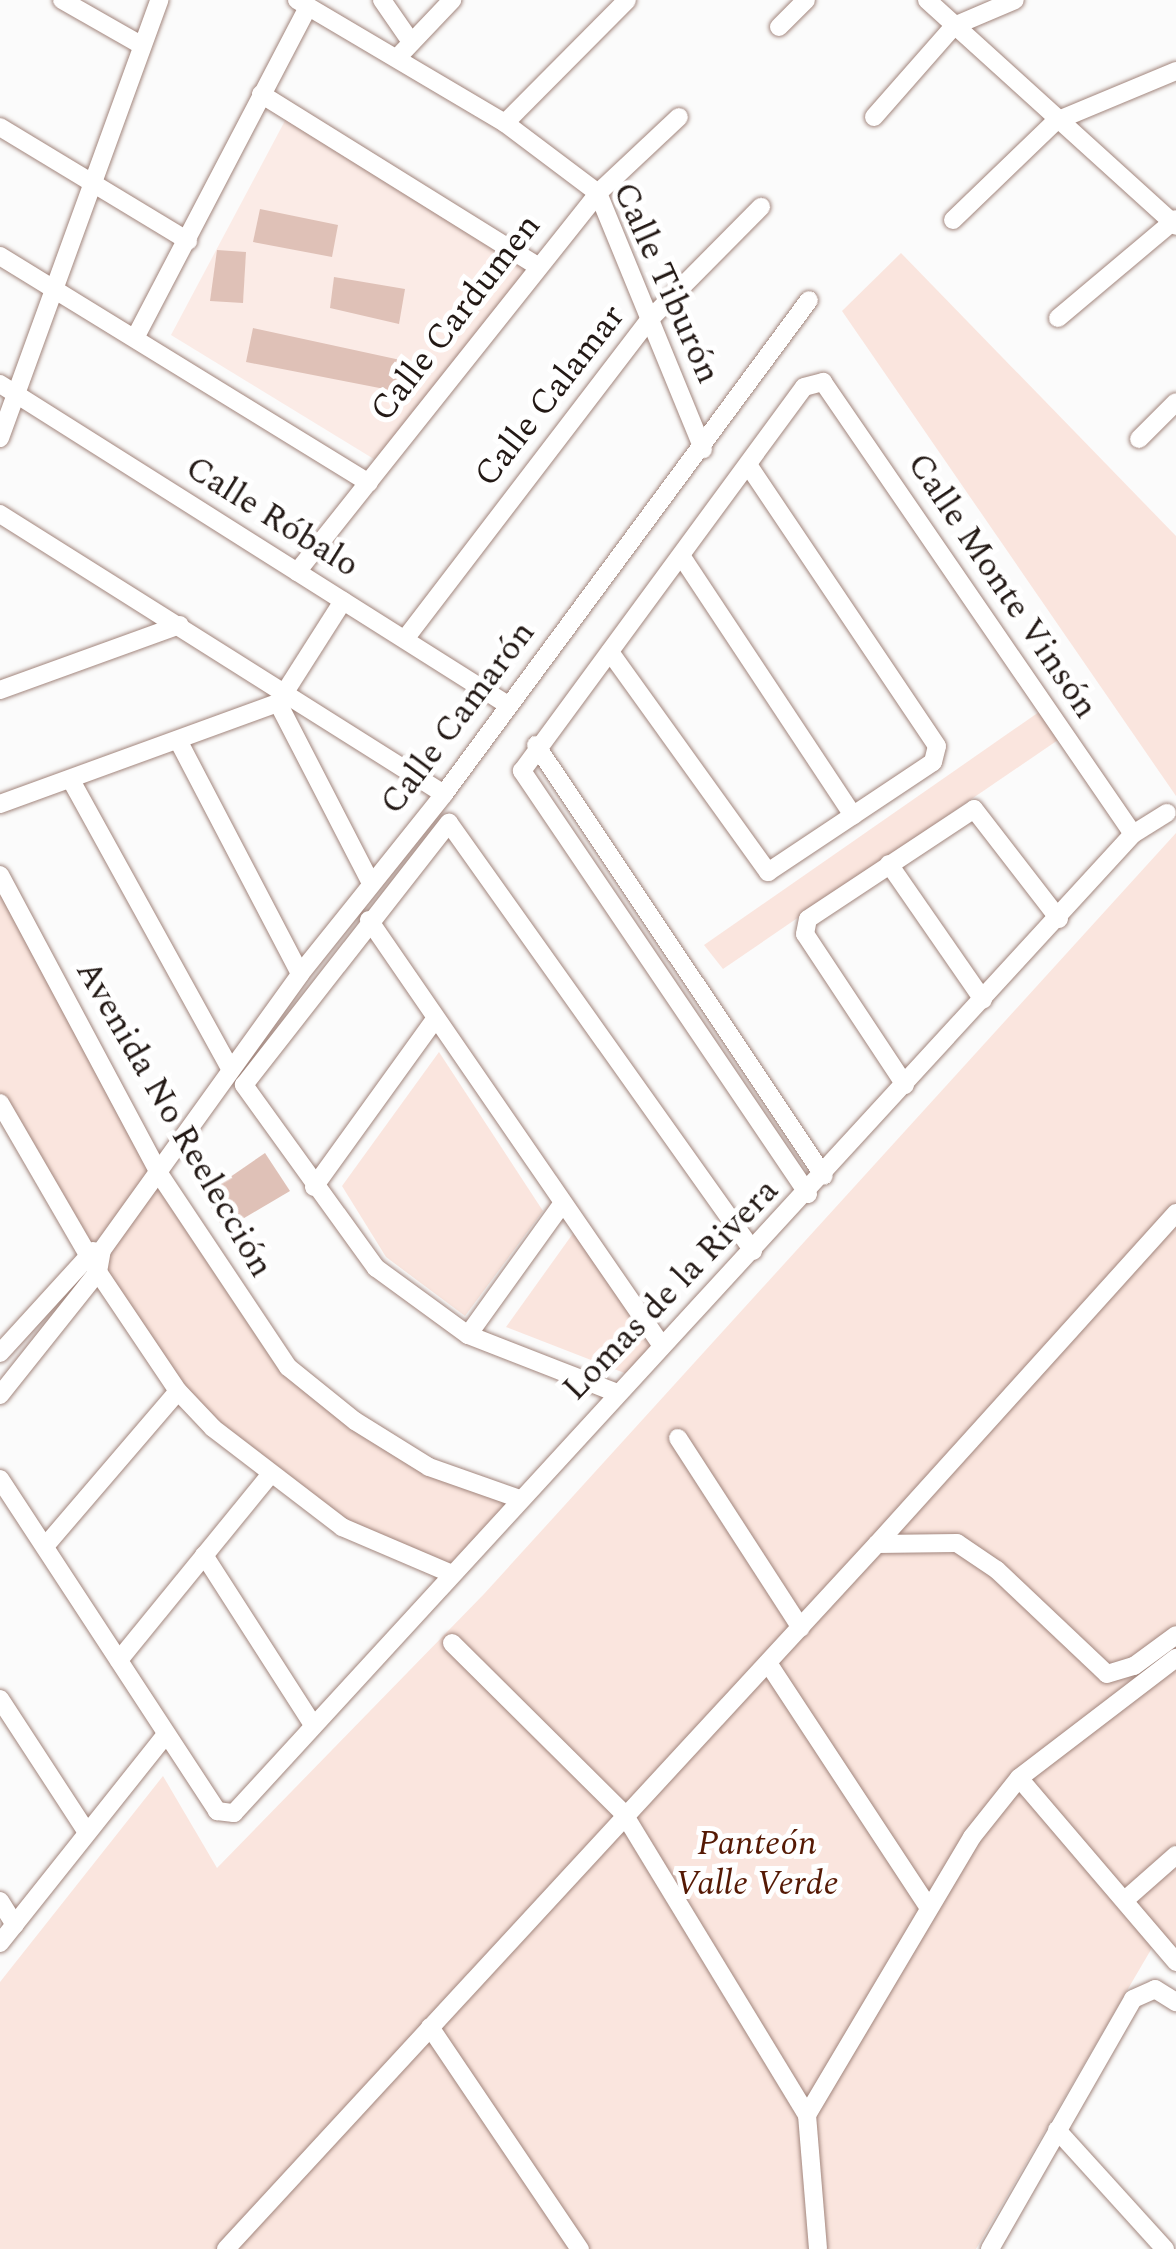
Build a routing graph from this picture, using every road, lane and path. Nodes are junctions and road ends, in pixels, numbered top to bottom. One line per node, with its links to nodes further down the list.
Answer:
1 (62, 0): 13 (street)
2 (160, 0): 13 (street)
3 (382, 0): 12 (street)
4 (452, 0): 12 (street)
5 (626, 0): 20 (street)
6 (806, 0): 11 (street)
7 (926, 0): 10 (street)
8 (1015, 0): 10 (street)
9 (302, 4): 14 (street, Calle Tiburón); 16 (street)
10 (954, 26): 18 (street); 19 (street)
11 (779, 27)
12 (411, 42): 14 (street)
13 (141, 45): 22 (street)
14 (398, 57): 20 (street, Calle Tiburón)
15 (1176, 71): 19 (street)
16 (262, 94): 27 (street); 29 (street)
17 (679, 117): 23 (street, Calle Cardumen)
18 (874, 117)
19 (1056, 120): 25 (street); 26 (street)
20 (505, 123): 23 (street, Calle Tiburón)
21 (0, 127): 22 (street)
22 (94, 182): 27 (street); 30 (street)
23 (598, 192): 29 (street, Calle Cardumen); 32 (street, Calle Tiburón)
24 (761, 207): 32 (street, Calle Calamar)
25 (953, 220)
26 (1174, 222): 33 (street)
27 (188, 241): 34 (street)
28 (0, 256): 30 (street)
29 (537, 266): 41 (street, Calle Cardumen)
30 (55, 288): 34 (street); 35 (street)
31 (809, 300): 39 (street, Calle Camarón)
32 (650, 318): 39 (street, Calle Tiburón); 47 (street, Calle Calamar)
33 (1058, 318)
34 (135, 338): 41 (street)
35 (8, 388): 37 (street); 44 (street, Calle Róbalo)
36 (1176, 402): 38 (street)
37 (0, 438)
38 (1139, 439)
39 (703, 449): 51 (street, Calle Camarón)
40 (748, 464): 43 (street); 58 (street); 59 (street, Calle Monte Vinsón)
41 (369, 483): 44 (street, Calle Cardumen)
42 (0, 514): 46 (street)
43 (682, 558): 48 (street); 58 (street)
44 (298, 572): 45 (street, Calle Róbalo)
45 (343, 601): 47 (street, Calle Róbalo); 50 (street)
46 (180, 626): 49 (street); 50 (street)
47 (404, 639): 51 (street, Calle Róbalo)
48 (610, 652): 53 (street); 58 (street)
49 (0, 690)
50 (281, 698): 52 (street); 55 (street); 62 (street)
51 (508, 706): 55 (street, Calle Camarón)
52 (180, 744): 54 (street); 65 (street)
53 (536, 745): 72 (street); 74 (street)
54 (72, 782): 56 (street); 68 (street)
55 (444, 794): 62 (street, Calle Camarón)
56 (0, 804)
57 (1167, 813): 59 (street, Lomas de la Rivera)
58 (853, 814)
59 (1132, 834): 63 (street, Lomas de la Rivera)
60 (889, 864): 63 (street); 66 (street); 69 (street)
61 (0, 875): 71 (street, Avenida No Reelección)
62 (372, 883): 65 (street, Calle Camarón)
63 (1059, 919): 66 (street, Lomas de la Rivera)
64 (368, 920): 67 (street); 73 (street); 77 (street)
65 (300, 974): 68 (street, Calle Camarón)
66 (984, 1000): 69 (street, Lomas de la Rivera)
67 (436, 1018): 73 (street); 75 (street)
68 (230, 1068): 71 (street, Calle Camarón)
69 (905, 1085): 72 (street, Lomas de la Rivera)
70 (0, 1102): 78 (street)
71 (160, 1175): 78 (street, Calle Camarón); 90 (street, Avenida No Reelección)
72 (824, 1176): 74 (street, Lomas de la Rivera)
73 (314, 1187): 80 (street)
74 (808, 1194): 77 (street, Lomas de la Rivera)
75 (562, 1204): 80 (street); 81 (street)
76 (1176, 1214): 92 (street)
77 (753, 1250): 81 (street, Lomas de la Rivera)
78 (94, 1251): 79 (street); 82 (street, Calle Camarón)
79 (98, 1272): 83 (street); 85 (street)
80 (468, 1335): 86 (street)
81 (662, 1346): 86 (street, Lomas de la Rivera)
82 (1, 1347): 83 (street)
83 (20, 1371): 84 (street)
84 (2, 1388)
85 (178, 1391): 88 (street); 91 (street)
86 (617, 1393): 90 (street, Lomas de la Rivera)
87 (678, 1438): 95 (street)
88 (269, 1476): 93 (street); 94 (street)
89 (0, 1479): 91 (street)
90 (517, 1498): 94 (street, Lomas de la Rivera)
91 (48, 1544): 99 (street)
92 (876, 1544): 95 (street); 96 (street)
93 (204, 1555): 99 (street); 102 (street)
94 (450, 1573): 102 (street, Lomas de la Rivera)
95 (801, 1628): 100 (street)
96 (1176, 1635)
97 (452, 1642): 105 (street)
98 (1176, 1658): 104 (street)
99 (119, 1660): 103 (street)
100 (768, 1663): 105 (street); 110 (street)
101 (0, 1699): 106 (street)
102 (312, 1723): 103 (street, Lomas de la Rivera)
103 (166, 1734): 106 (street)
104 (1019, 1778): 108 (street); 110 (street)
105 (624, 1814): 115 (street); 116 (street)
106 (86, 1831): 111 (street)
107 (1176, 1855): 108 (street)
108 (1126, 1899): 113 (street)
109 (0, 1901): 111 (street)
110 (928, 1907): 116 (street)
111 (15, 1925): 112 (street)
112 (0, 1943)
113 (1176, 1962)
114 (1176, 2002): 117 (street)
115 (430, 2027): 118 (street); 119 (street)
116 (807, 2115): 120 (street)
117 (1058, 2130): 121 (street); 122 (street)
118 (226, 2249)
119 (580, 2249)
120 (818, 2249)
121 (990, 2249)
122 (1165, 2249)

